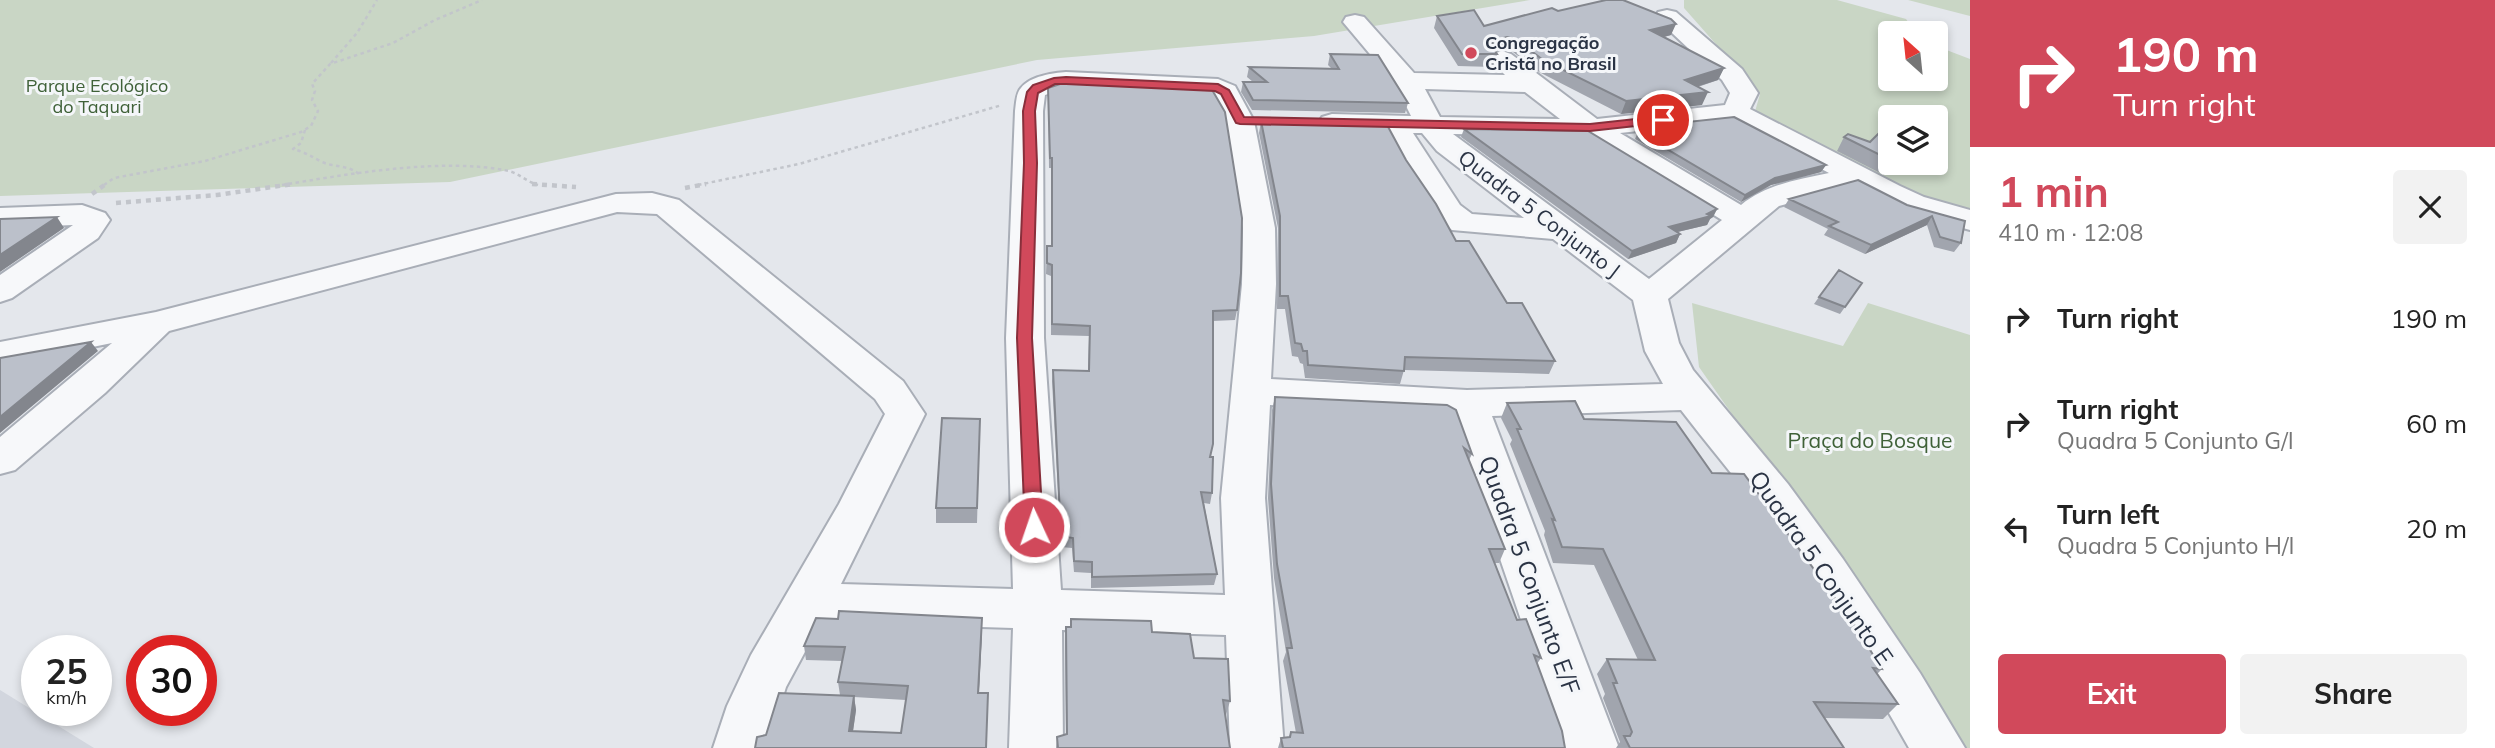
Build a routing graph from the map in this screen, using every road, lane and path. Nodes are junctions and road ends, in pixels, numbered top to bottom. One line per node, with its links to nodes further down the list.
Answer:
1 (377, 0): 6 (path)
2 (482, 0): 6 (path)
3 (1667, 18): 10 (street)
4 (1355, 22): 7 (street)
5 (1502, 59): 8 (street)
6 (330, 64): 15 (path)
7 (1407, 80): 8 (street); 13 (street)
8 (1529, 84): 14 (street)
9 (1031, 97): 18 (path); 29 (street); 34 (street)
10 (1735, 112): 14 (street, Quadra 5 Conjunto J); 17 (street)
11 (1310, 122): 12 (street)
12 (1393, 124): 13 (street); 24 (street)
13 (1430, 125): 14 (street, Quadra 5 Conjunto J); 24 (street, Quadra 5 Conjunto J)
14 (1590, 128): 22 (street)
15 (305, 130): 16 (path); 20 (path)
16 (359, 174): 19 (path); 20 (path)
17 (1858, 176): 22 (street); 23 (street)
18 (685, 188)
19 (616, 203): 27 (street); 33 (street)
20 (74, 215): 21 (street); 25 (street)
21 (0, 218)
22 (1743, 219): 26 (street)
23 (1970, 220)
24 (1560, 230): 26 (street, Quadra 5 Conjunto J)
25 (0, 291)
26 (1650, 296): 30 (street, Quadra 5 Conjunto E)
27 (156, 323): 28 (street); 32 (street)
28 (0, 354)
29 (1251, 391): 31 (street); 35 (street)
30 (1692, 396): 31 (street); 40 (street, Quadra 5 Conjunto E)
31 (1467, 403): 39 (street, Quadra 5 Conjunto E/F)
32 (0, 459)
33 (806, 602): 34 (street); 36 (street)
34 (1038, 608): 35 (street); 37 (street)
35 (1249, 616): 38 (street)
36 (740, 748)
37 (1036, 748)
38 (1257, 748)
39 (1592, 748)
40 (1938, 748)

